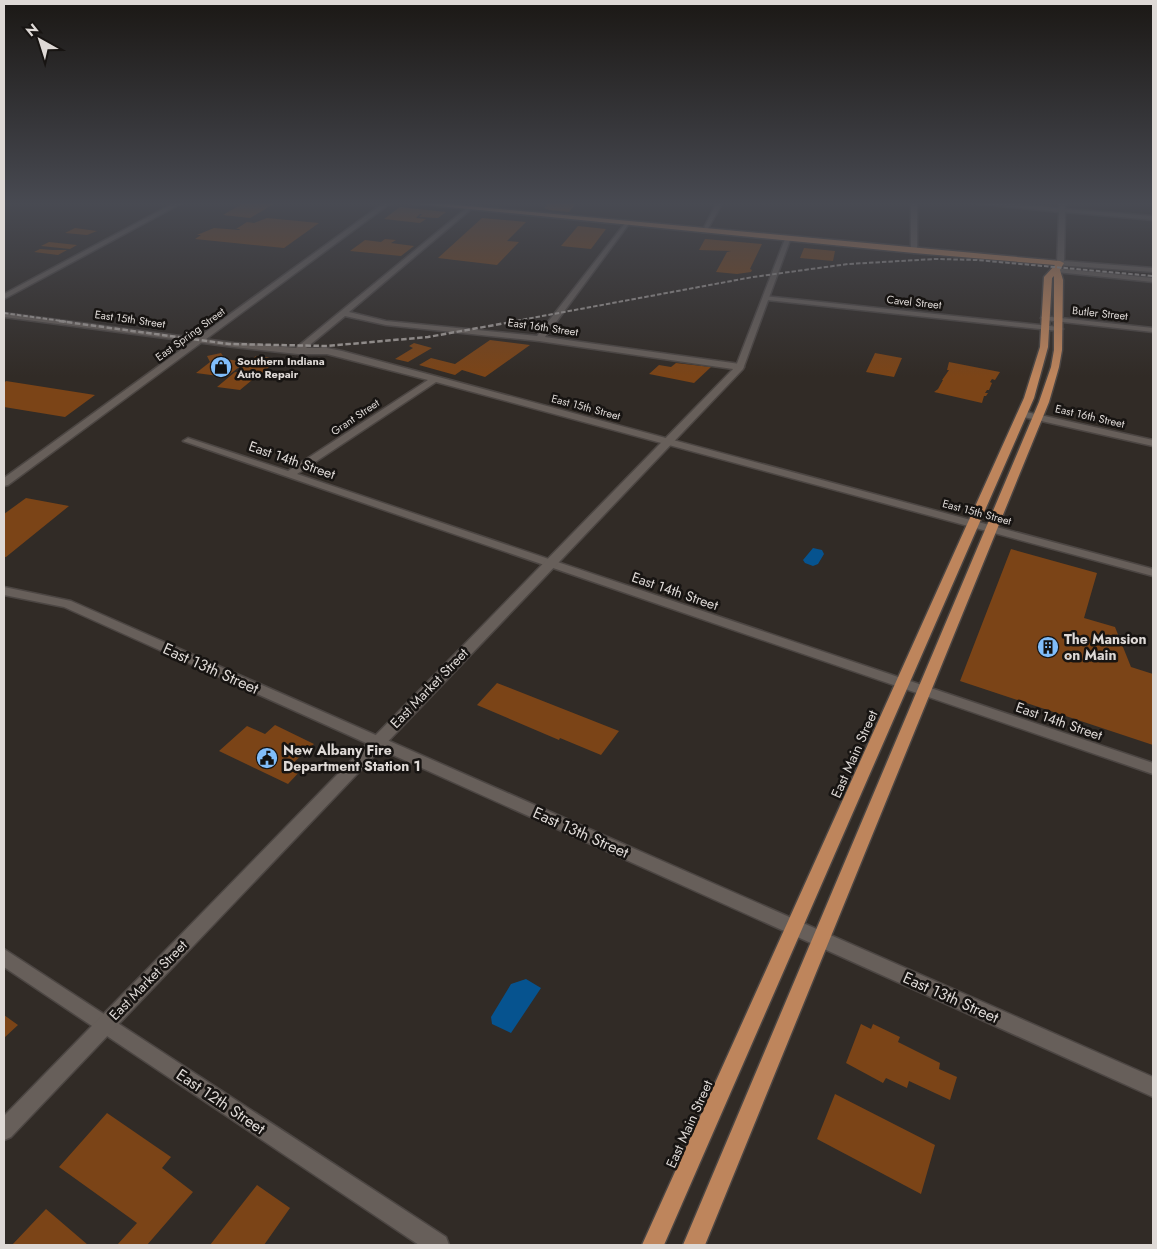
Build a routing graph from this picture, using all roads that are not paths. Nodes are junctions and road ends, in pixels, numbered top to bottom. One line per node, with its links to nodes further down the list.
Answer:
1 (72, 260): 11 (street)
2 (309, 260): 19 (street, East Spring Street)
3 (406, 260): 13 (street)
4 (599, 260): 18 (street)
5 (781, 260): 12 (street, East Market Street)
6 (998, 260): 8 (main road)
7 (1058, 260): 8 (street)
8 (1058, 267): 9 (street); 10 (street); 15 (main road, East Main Street); 16 (main road, East Main Street)
9 (1153, 270)
10 (1153, 280)
11 (4, 297)
12 (767, 298): 16 (street, Cavel Street); 21 (street, East Market Street)
13 (343, 313): 18 (street, East 16th Street); 20 (street)
14 (4, 315): 19 (street, East 15th Street)
15 (1059, 320): 16 (street, Butler Street); 16 (main road, East Main Street); 17 (street, Butler Street)
16 (1049, 325): 23 (main road, East Main Street); 24 (main road, East Main Street)
17 (1153, 330)
18 (539, 339): 21 (street, East 16th Street)
19 (198, 341): 20 (street, East 15th Street); 29 (street, East Spring Street)
20 (298, 351): 22 (street, East 15th Street)
21 (740, 367): 26 (street, East Market Street)
22 (435, 379): 26 (street, East 15th Street); 28 (street, Grant Street)
23 (1022, 414): 24 (street, East 16th Street); 30 (main road, East Main Street)
24 (1038, 417): 27 (street, East 16th Street); 31 (main road, East Main Street)
25 (188, 441): 28 (street, East 14th Street)
26 (666, 442): 30 (street, East 15th Street); 32 (street, East Market Street)
27 (1153, 444)
28 (289, 475): 32 (street, East 14th Street)
29 (4, 483)
30 (973, 524): 31 (street, East 15th Street); 35 (main road, East Main Street)
31 (992, 529): 33 (street, East 15th Street); 36 (main road, East Main Street)
32 (549, 564): 35 (street, East 14th Street); 37 (street, East Market Street)
33 (1153, 572)
34 (4, 591): 37 (street, East 13th Street)
35 (902, 684): 36 (street, East 14th Street); 39 (main road, East Main Street)
36 (924, 691): 38 (street, East 14th Street); 40 (main road, East Main Street)
37 (377, 742): 39 (street, East 13th Street); 42 (street, East Market Street)
38 (1153, 769)
39 (794, 927): 40 (street, East 13th Street); 46 (main road, East Main Street)
40 (821, 939): 43 (street, East 13th Street); 47 (main road, East Main Street)
41 (4, 957): 42 (street, East 12th Street)
42 (106, 1024): 44 (street, East Market Street); 45 (street, East 12th Street)
43 (1153, 1087)
44 (4, 1130)
45 (438, 1245)
46 (653, 1245)
47 (694, 1245)

